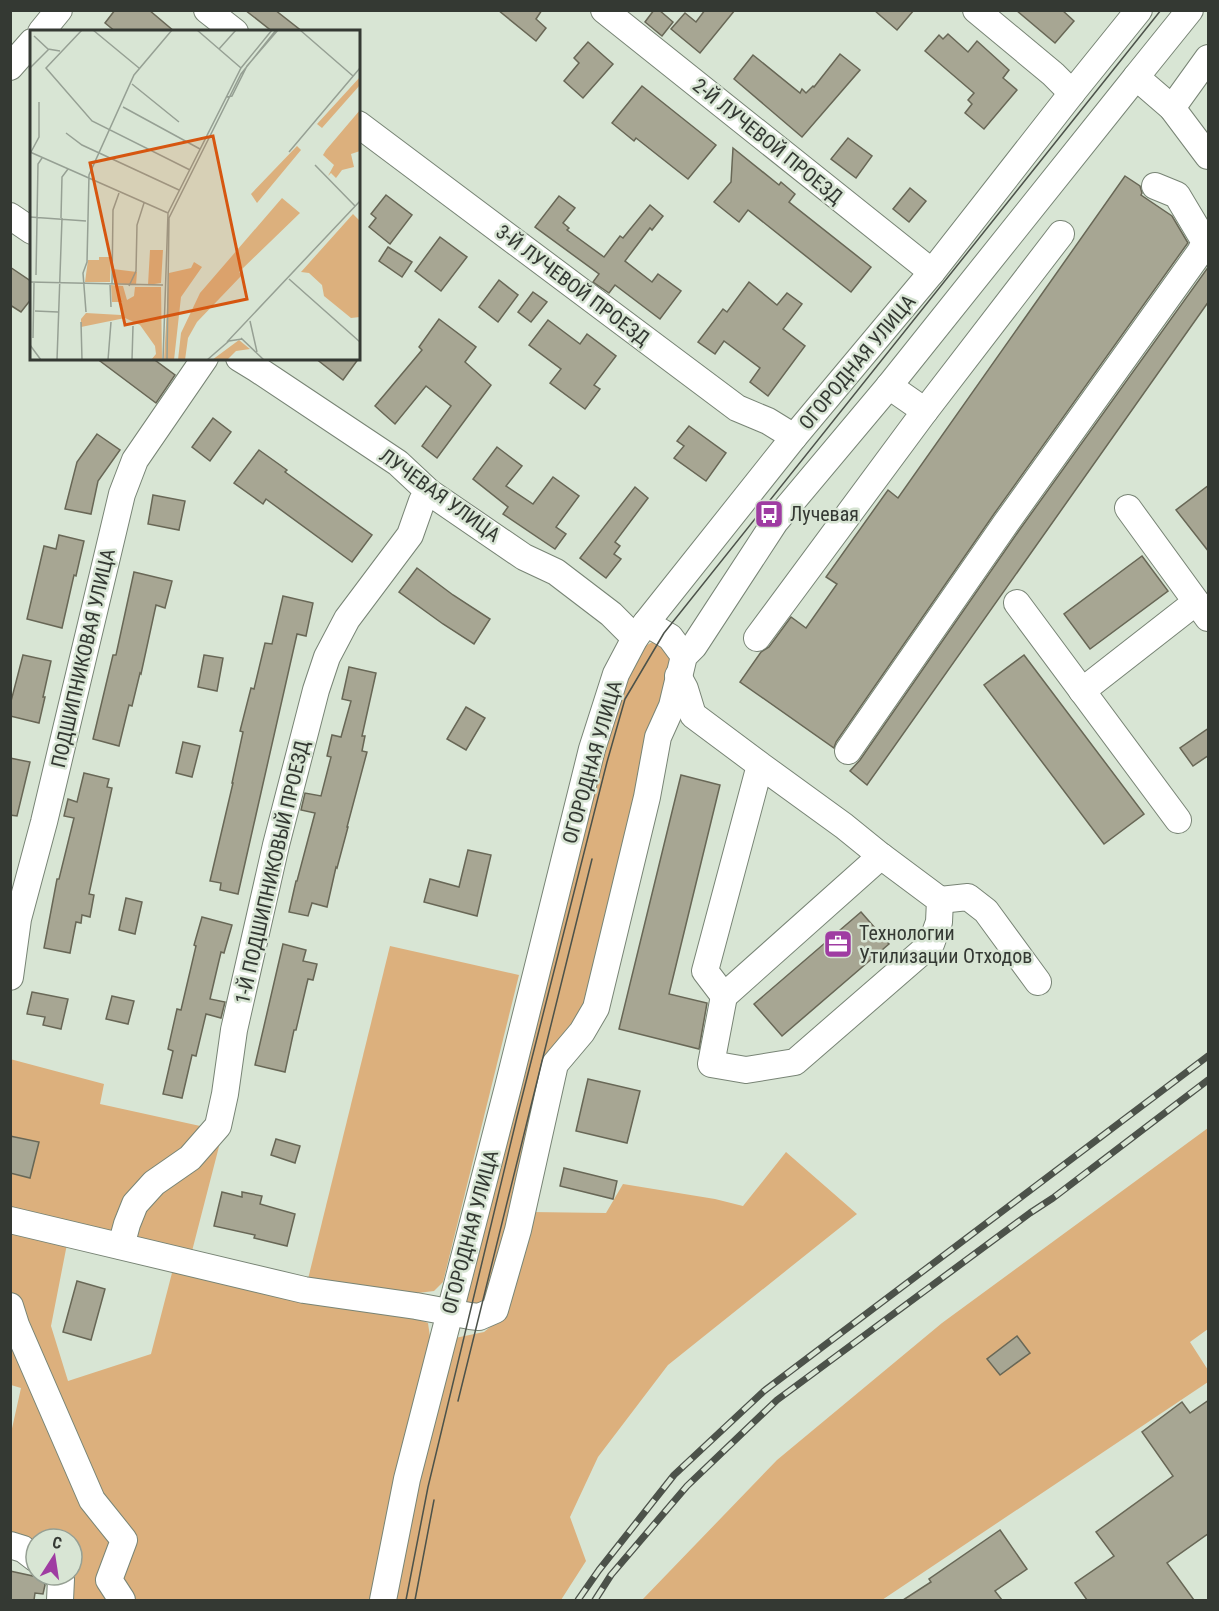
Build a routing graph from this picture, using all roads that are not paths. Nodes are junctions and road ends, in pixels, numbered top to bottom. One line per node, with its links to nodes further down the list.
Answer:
1 (59, 10): 7 (street)
2 (207, 10): 8 (street)
3 (604, 10): 21 (street, 2-Й ЛУЧЕВОЙ ПРОЕЗД)
4 (976, 10): 13 (street)
5 (1139, 10): 13 (street, ОГОРОДНАЯ УЛИЦА)
6 (1190, 10): 12 (street)
7 (43, 30)
8 (232, 30)
9 (30, 44): 11 (street)
10 (1209, 58): 14 (street)
11 (10, 67)
12 (1136, 77): 14 (street); 24 (street)
13 (1072, 93): 21 (street, ОГОРОДНАЯ УЛИЦА)
14 (1172, 108): 16 (street)
15 (360, 126): 26 (street, 3-Й ЛУЧЕВОЙ ПРОЕЗД)
16 (1209, 156)
17 (1155, 186): 35 (street)
18 (10, 216): 19 (street)
19 (30, 230)
20 (1062, 234): 25 (street)
21 (932, 272): 26 (street, ОГОРОДНАЯ УЛИЦА)
22 (204, 360): 40 (street, ПОДШИПНИКОВАЯ УЛИЦА)
23 (242, 360): 27 (street, ЛУЧЕВАЯ УЛИЦА)
24 (890, 386): 25 (street); 33 (street)
25 (925, 411): 32 (street)
26 (794, 437): 31 (street, ОГОРОДНАЯ УЛИЦА)
27 (429, 492): 31 (street, ЛУЧЕВАЯ УЛИЦА); 44 (street, 1-Й ПОДШИПНИКОВЫЙ ПРОЕЗД)
28 (1128, 508): 30 (street)
29 (1017, 603): 34 (street)
30 (1202, 610): 34 (street)
31 (641, 631): 33 (street, ЛУЧЕВАЯ УЛИЦА); 46 (street, ОГОРОДНАЯ УЛИЦА)
32 (757, 638)
33 (681, 666): 36 (street, ЛУЧЕВАЯ УЛИЦА); 46 (street)
34 (1082, 691): 37 (street)
35 (848, 751)
36 (760, 765): 38 (street, ЛУЧЕВАЯ УЛИЦА); 42 (street)
37 (1178, 820)
38 (881, 856): 39 (street, ЛУЧЕВАЯ УЛИЦА); 42 (street)
39 (940, 900): 41 (street); 42 (street)
40 (10, 977)
41 (1038, 982)
42 (724, 996)
43 (10, 1220): 44 (street)
44 (121, 1246): 46 (street)
45 (10, 1306): 47 (street)
46 (450, 1313): 48 (street, ОГОРОДНАЯ УЛИЦА)
47 (122, 1600)
48 (383, 1600)

